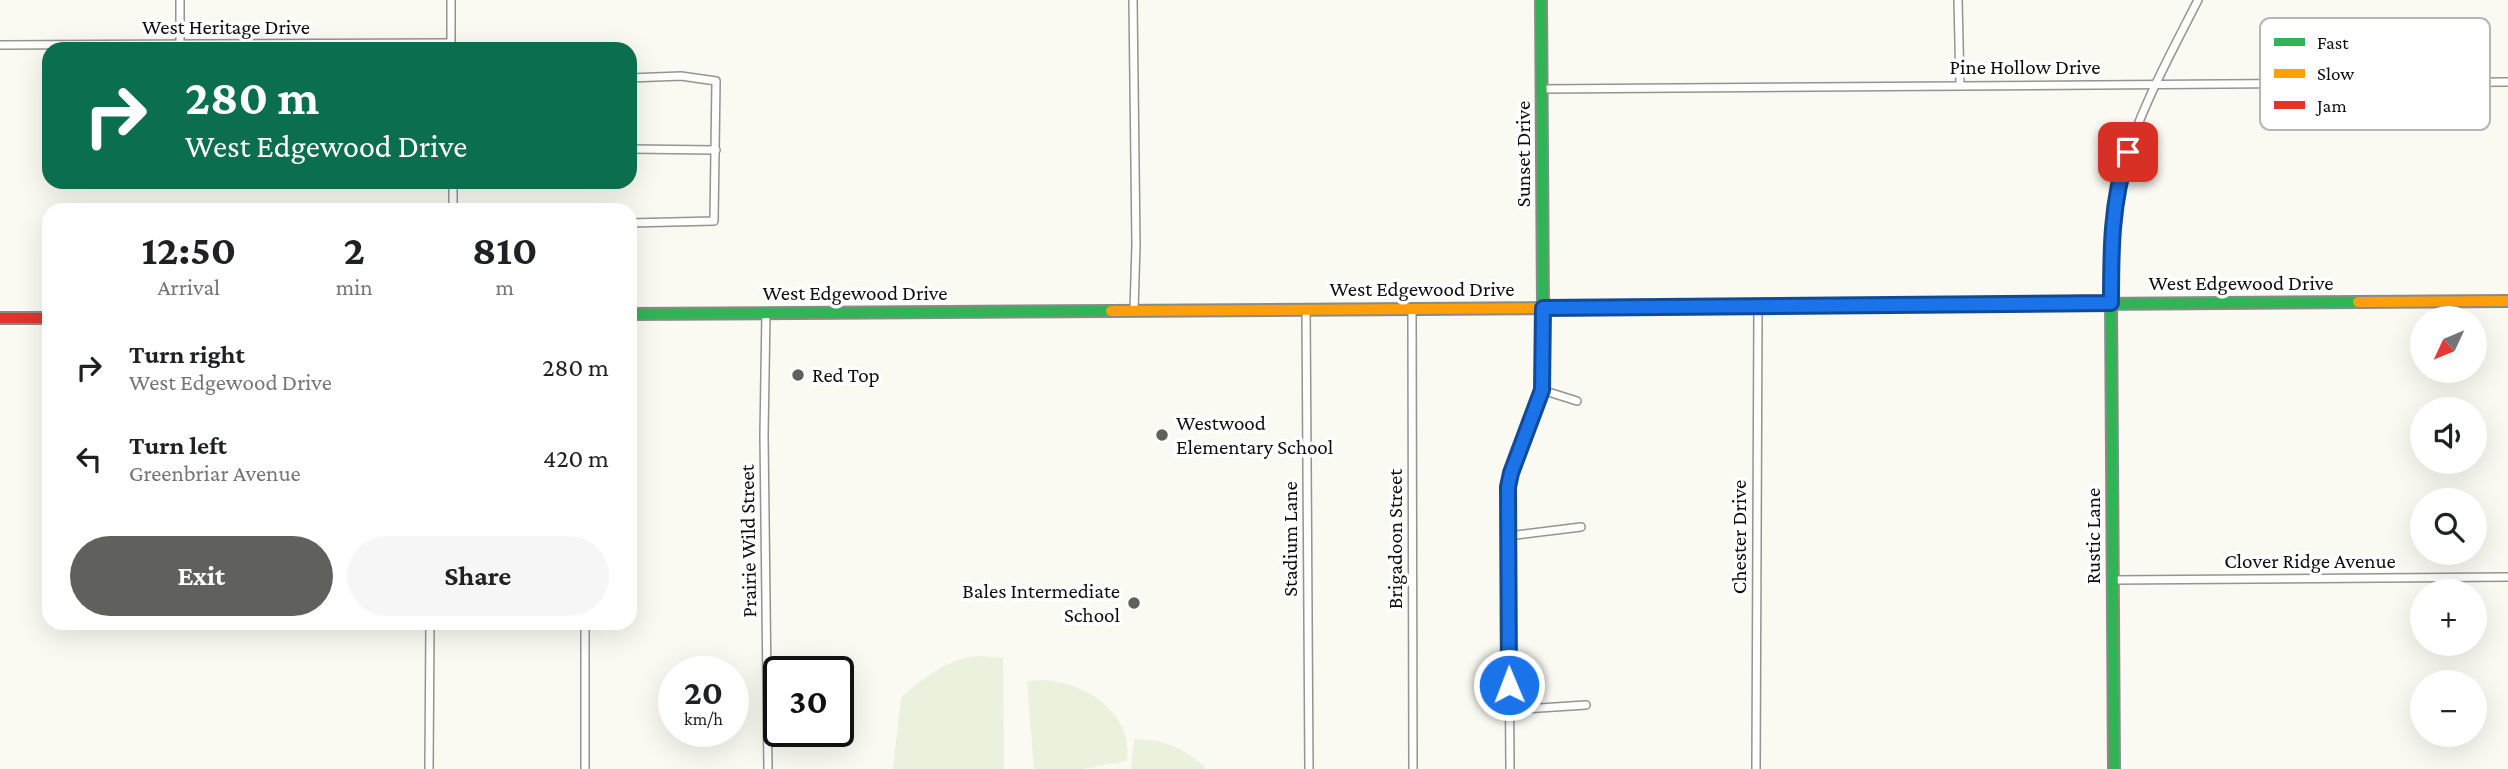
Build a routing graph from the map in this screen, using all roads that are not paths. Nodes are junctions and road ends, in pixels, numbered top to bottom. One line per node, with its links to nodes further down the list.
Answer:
1 (180, 0): 7 (street)
2 (451, 0): 8 (street)
3 (1133, 0): 27 (street)
4 (1541, 0): 17 (main road, Sunset Drive)
5 (1958, 0): 16 (street)
6 (2198, 0): 15 (street)
7 (180, 42)
8 (451, 42)
9 (0, 45): 10 (street, West Heritage Drive)
10 (42, 45)
11 (637, 78): 19 (street)
12 (2490, 82): 13 (street, Pine Hollow Drive)
13 (2508, 82)
14 (2260, 83): 15 (street, Pine Hollow Drive)
15 (2157, 84): 16 (street, Pine Hollow Drive); 22 (street)
16 (1960, 85): 17 (street, Pine Hollow Drive)
17 (1542, 89): 24 (main road, Sunset Drive)
18 (637, 149): 19 (street)
19 (716, 150): 20 (street)
20 (637, 223)
21 (2508, 301): 22 (main road, West Edgewood Drive)
22 (2111, 303): 23 (main road, West Edgewood Drive); 37 (main road, Rustic Lane)
23 (1758, 306): 24 (main road, West Edgewood Drive); 48 (street, Chester Drive)
24 (1543, 308): 25 (main road, West Edgewood Drive); 32 (street)
25 (1412, 309): 26 (main road, West Edgewood Drive); 46 (street, Brigadoon Street)
26 (1306, 310): 27 (main road, West Edgewood Drive); 45 (street, Stadium Lane)
27 (1134, 311): 28 (main road, West Edgewood Drive)
28 (765, 313): 29 (main road, West Edgewood Drive); 44 (street, Prairie Wild Street)
29 (637, 314)
30 (0, 318): 31 (main road)
31 (42, 318)
32 (1542, 390): 33 (street); 35 (street)
33 (1577, 401)
34 (1581, 527): 35 (street)
35 (1507, 536): 41 (street)
36 (2508, 577): 37 (street, Clover Ridge Avenue)
37 (2112, 580): 49 (main road, Rustic Lane)
38 (429, 630): 42 (street)
39 (585, 630): 43 (street)
40 (1586, 705): 41 (street)
41 (1510, 710): 47 (street)
42 (429, 769)
43 (585, 769)
44 (768, 769)
45 (1309, 769)
46 (1413, 769)
47 (1510, 769)
48 (1756, 769)
49 (2113, 769)

